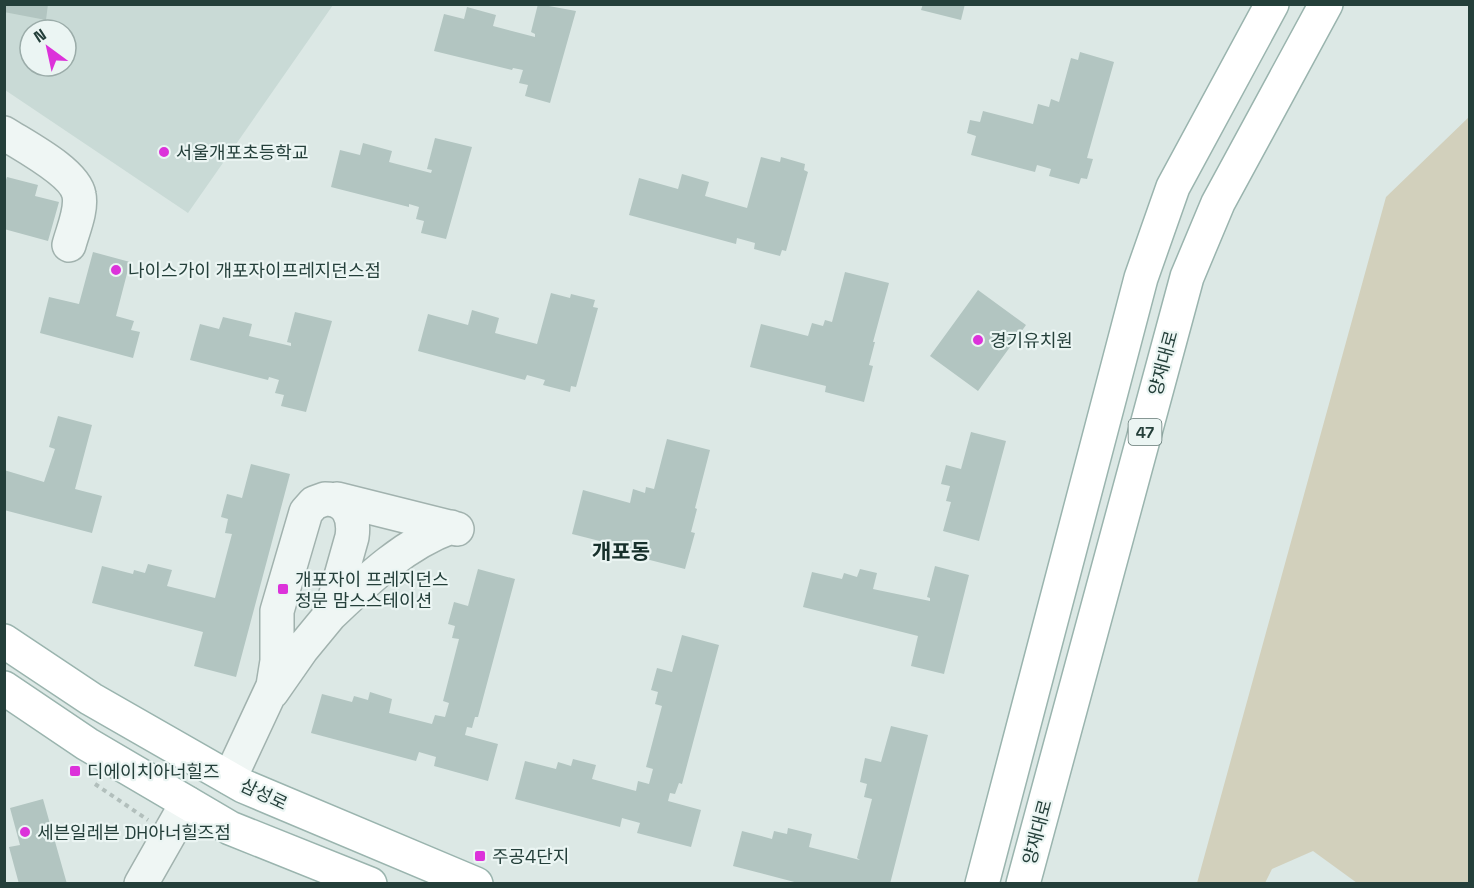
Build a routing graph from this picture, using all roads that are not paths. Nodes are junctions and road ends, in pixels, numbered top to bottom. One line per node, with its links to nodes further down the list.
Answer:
1 (1272, 4): 15 (main road, 47)
2 (1326, 4): 16 (main road, 양재대로 / 47)
3 (4, 133): 4 (lane)
4 (69, 245)
5 (337, 499): 6 (lane); 6 (lane); 9 (lane)
6 (316, 616): 9 (lane)
7 (4, 641): 10 (main road, 삼성로)
8 (4, 688): 11 (main road)
9 (272, 692): 10 (lane)
10 (230, 778): 14 (main road, 삼성로)
11 (187, 803): 12 (lane); 13 (main road)
12 (141, 884)
13 (370, 884)
14 (476, 884)
15 (982, 884)
16 (1023, 884)

